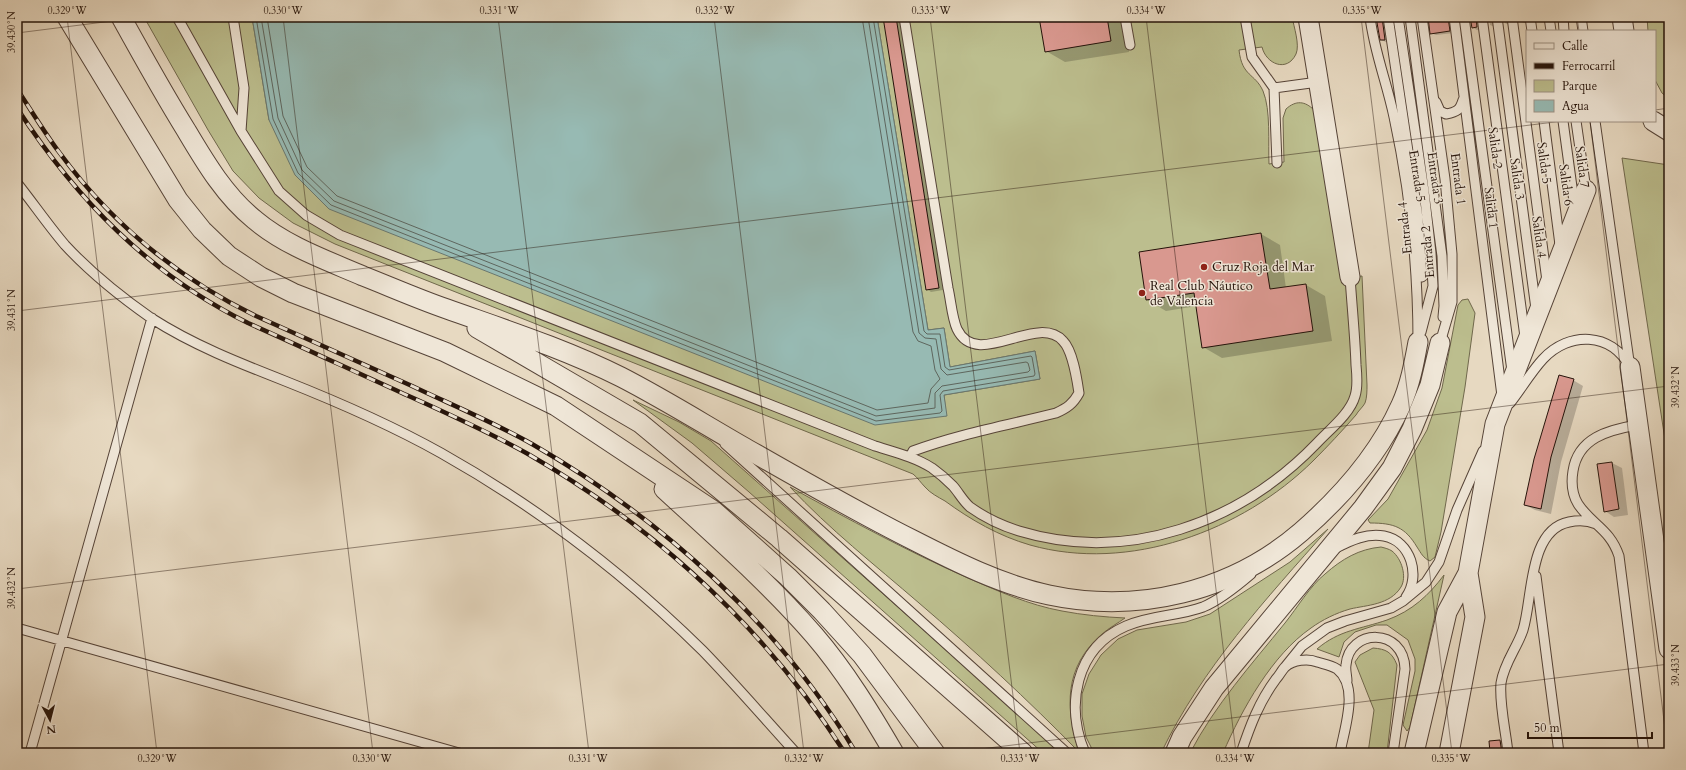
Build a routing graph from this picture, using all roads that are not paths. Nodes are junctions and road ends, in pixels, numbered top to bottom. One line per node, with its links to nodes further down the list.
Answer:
1 (67, 17): 62 (street)
2 (114, 17): 31 (lane)
3 (120, 17): 31 (street)
4 (177, 17): 41 (lane)
5 (233, 17): 41 (lane)
6 (904, 17): 63 (lane)
7 (1125, 17): 30 (lane)
8 (1245, 17): 33 (lane)
9 (1308, 17): 32 (street)
10 (1370, 17): 53 (lane, Entrada 5)
11 (1388, 17): 53 (lane, Entrada 4)
12 (1398, 17): 53 (lane, Entrada 3)
13 (1410, 17): 54 (lane, Entrada 2)
14 (1422, 17): 34 (lane, Entrada 1)
15 (1454, 17): 35 (lane, Salida 1)
16 (1464, 17): 57 (lane, Salida 2)
17 (1482, 17): 55 (lane, Salida 3)
18 (1496, 17): 51 (lane, Salida 4)
19 (1512, 17): 49 (lane, Salida 5)
20 (1530, 17): 25 (lane)
21 (1549, 17): 26 (lane)
22 (1563, 17): 27 (lane)
23 (1581, 17): 28 (lane)
24 (1622, 17): 29 (street)
25 (1532, 30)
26 (1551, 30)
27 (1564, 30)
28 (1583, 30)
29 (1624, 30)
30 (1130, 45)
31 (145, 62): 50 (street)
32 (1318, 82): 33 (lane); 48 (street)
33 (1274, 88): 43 (lane)
34 (1434, 97): 35 (lane); 54 (lane, Entrada 1)
35 (1464, 97): 58 (lane, Salida 1)
36 (1544, 122): 47 (lane, Salida 6)
37 (1563, 122): 46 (lane, Salida 7)
38 (1576, 122): 45 (lane)
39 (1595, 122): 56 (lane)
40 (1655, 122): 42 (street)
41 (241, 131): 63 (lane)
42 (1669, 131)
43 (1277, 163)
44 (17, 182): 52 (lane)
45 (1586, 190): 46 (street)
46 (1576, 216): 47 (street)
47 (1561, 252): 49 (street)
48 (1350, 277): 63 (lane)
49 (1548, 289): 51 (street)
50 (442, 307): 59 (street); 81 (street)
51 (1536, 317): 55 (street)
52 (152, 318): 71 (lane); 78 (lane)
53 (1418, 342): 65 (street)
54 (1440, 343): 66 (street)
55 (1526, 344): 57 (street)
56 (1630, 367): 60 (lane); 61 (street)
57 (1513, 378): 58 (street)
58 (1503, 403): 60 (street)
59 (700, 422): 65 (street); 82 (lane)
60 (1495, 424): 68 (street); 69 (lane)
61 (1637, 425): 64 (lane); 72 (street)
62 (615, 446): 79 (street); 80 (street)
63 (910, 458)
64 (1597, 524): 67 (lane); 91 (lane)
65 (1292, 540): 83 (lane)
66 (1321, 558): 69 (lane); 84 (street)
67 (1537, 558): 89 (lane); 90 (lane)
68 (1468, 573): 75 (street); 88 (street)
69 (1402, 602): 73 (lane)
70 (17, 628): 71 (lane)
71 (62, 641): 76 (lane); 77 (lane)
72 (1669, 649)
73 (1285, 667): 74 (lane); 85 (lane)
74 (1348, 684): 86 (lane); 87 (lane)
75 (1449, 750)
76 (30, 753)
77 (459, 753)
78 (796, 753)
79 (894, 753)
80 (935, 753)
81 (1023, 753)
82 (1067, 753)
83 (1085, 753)
84 (1175, 753)
85 (1241, 753)
86 (1340, 753)
87 (1393, 753)
88 (1414, 753)
89 (1508, 753)
90 (1559, 753)
91 (1644, 753)

